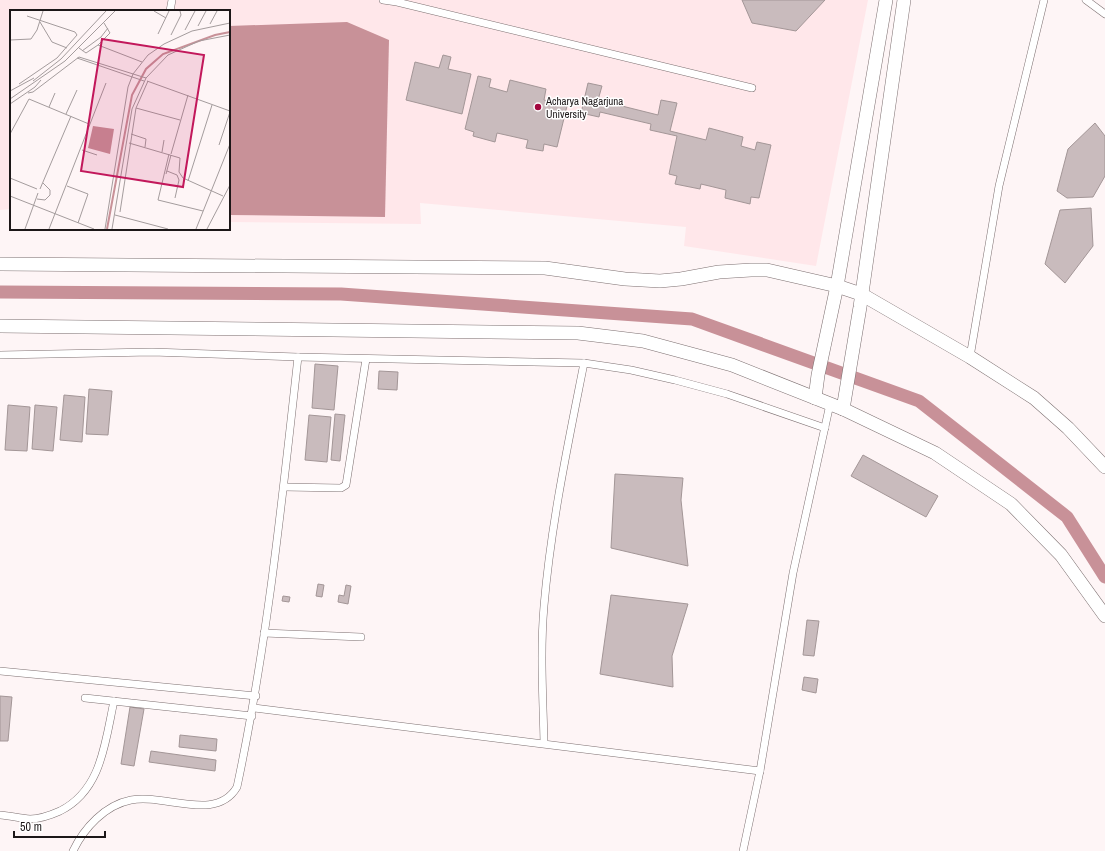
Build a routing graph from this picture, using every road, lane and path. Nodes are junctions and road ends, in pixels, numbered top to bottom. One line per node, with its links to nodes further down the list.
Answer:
1 (172, 0): 8 (lane)
2 (383, 0): 7 (lane)
3 (886, 0): 12 (street)
4 (904, 0): 13 (street)
5 (1044, 0): 17 (lane)
6 (1086, 0): 9 (lane)
7 (397, 1): 10 (lane)
8 (170, 10)
9 (1105, 14)
10 (752, 88)
11 (0, 264): 12 (street)
12 (837, 286): 13 (street); 20 (street)
13 (860, 300): 17 (street); 22 (street)
14 (0, 326): 20 (street)
15 (0, 355): 16 (lane)
16 (298, 357): 18 (lane); 25 (lane)
17 (970, 357): 24 (street)
18 (366, 359): 19 (lane); 25 (lane)
19 (584, 363): 23 (lane); 35 (lane)
20 (815, 398): 21 (street)
21 (830, 404): 22 (street); 23 (lane)
22 (843, 409): 26 (street)
23 (825, 428): 36 (lane)
24 (1105, 467)
25 (284, 487): 27 (lane)
26 (1105, 616)
27 (264, 633): 28 (lane); 30 (lane)
28 (361, 636)
29 (0, 671): 30 (lane)
30 (256, 696): 33 (lane)
31 (85, 698): 32 (lane)
32 (114, 701): 34 (lane); 37 (lane)
33 (254, 708): 34 (lane); 35 (lane)
34 (252, 716): 38 (lane)
35 (544, 743): 36 (lane)
36 (760, 771): 39 (lane)
37 (0, 815)
38 (73, 851)
39 (743, 851)

